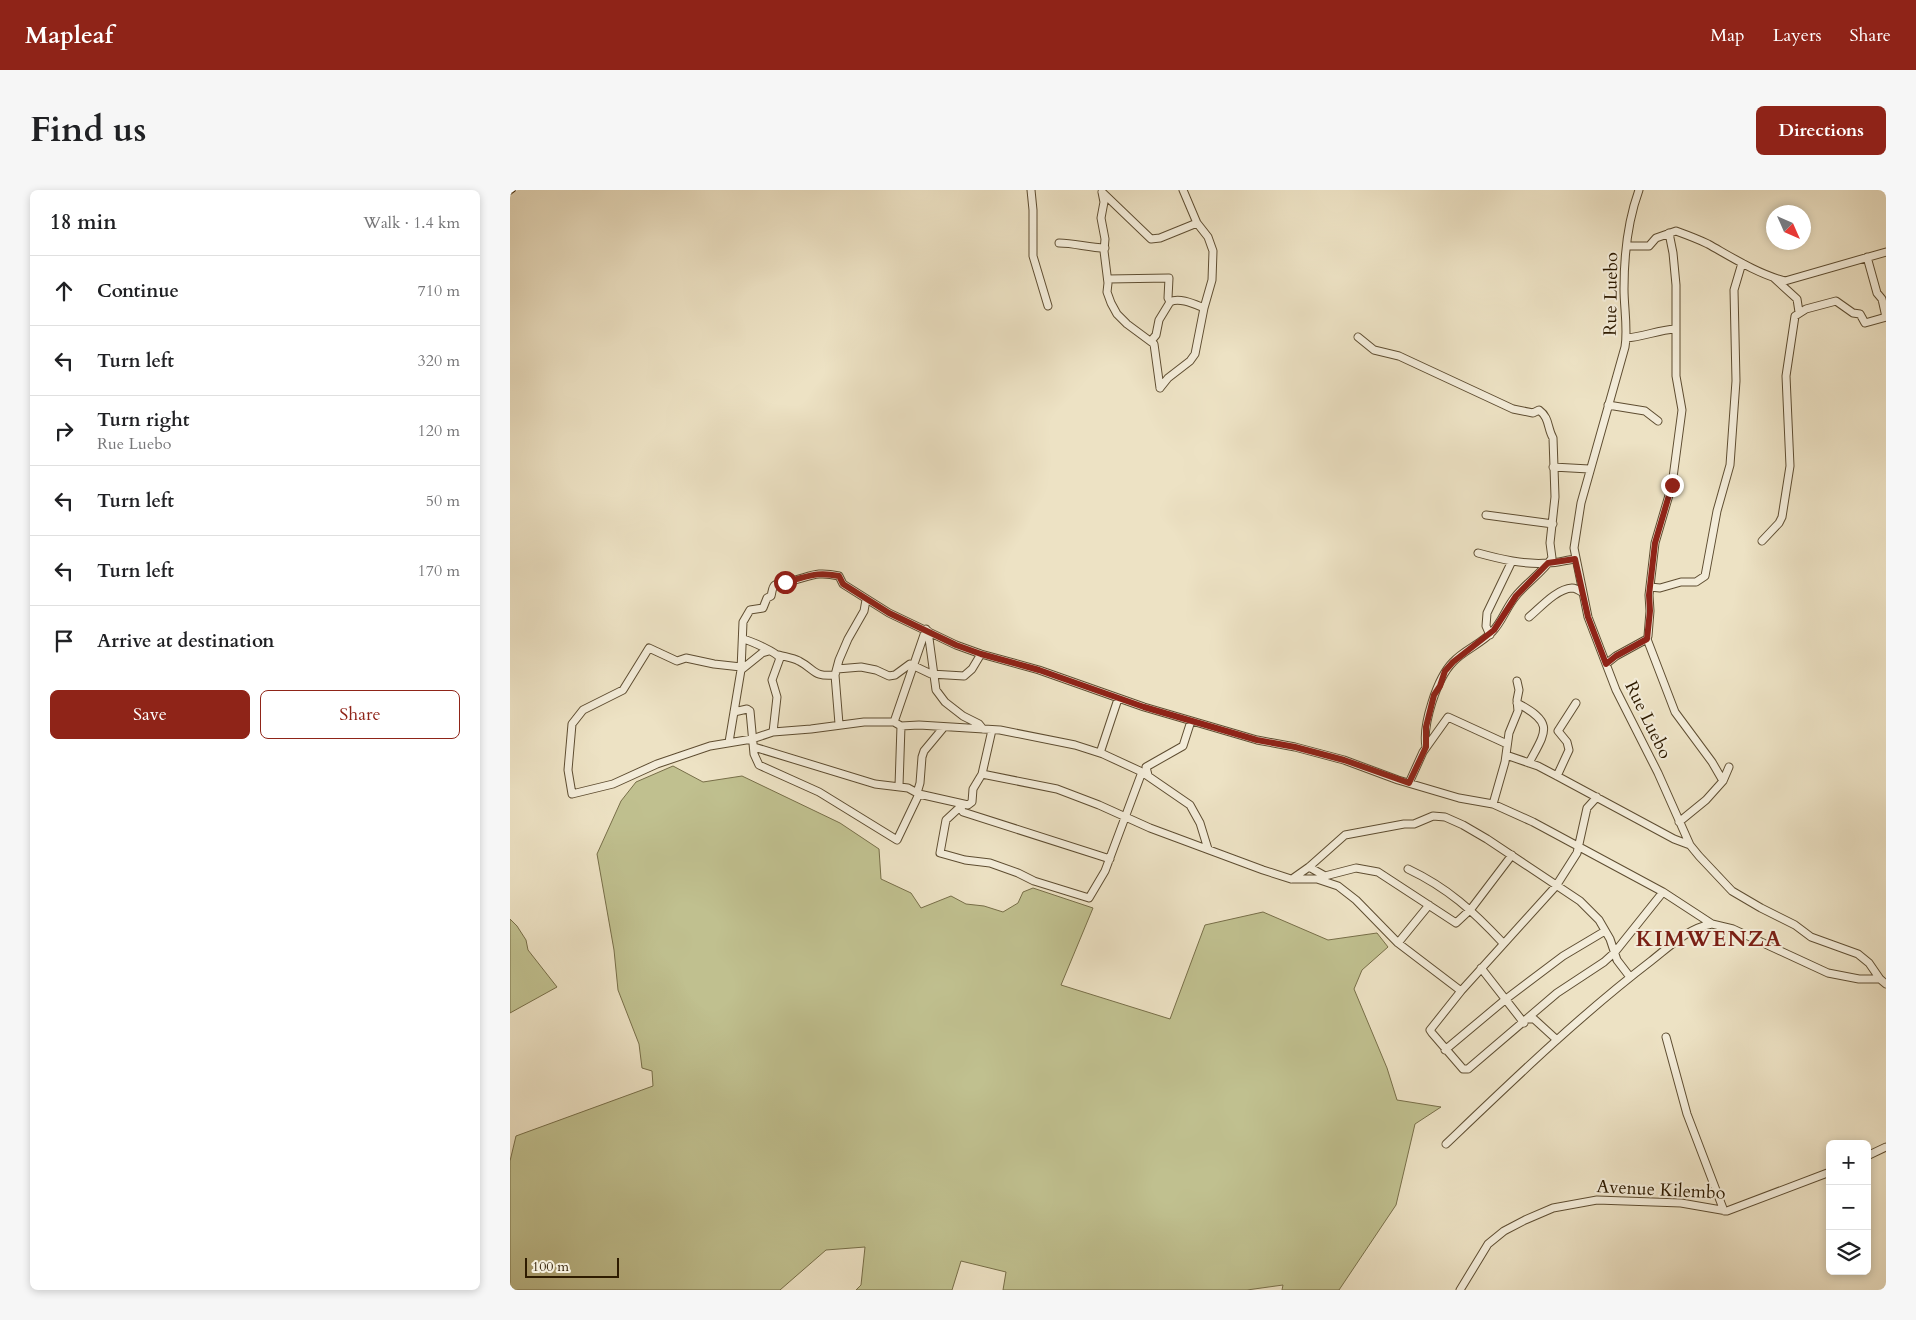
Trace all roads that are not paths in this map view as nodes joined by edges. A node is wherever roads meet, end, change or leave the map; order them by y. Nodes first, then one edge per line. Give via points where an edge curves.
1 (1031, 190) edge
2 (1183, 190) edge
3 (1639, 190) edge
4 (1104, 192) edge
5 (1197, 223) junction
6 (1669, 233) junction
7 (1059, 243) dead end
8 (1627, 246) junction
9 (1105, 248) junction
10 (1886, 252) edge
11 (1867, 258) junction
12 (1742, 263) junction
13 (1774, 277) junction
14 (1108, 279) junction
15 (1170, 302) junction
16 (1048, 306) dead end
17 (1204, 308) junction
18 (1799, 312) junction
19 (1886, 317) edge
20 (1675, 329) junction
21 (1358, 337) dead end
22 (1626, 338) junction
23 (1151, 341) junction
24 (1608, 405) junction
25 (1658, 421) dead end
26 (1553, 467) junction
27 (1590, 469) junction
28 (1486, 515) dead end
29 (1553, 524) junction
30 (1762, 541) dead end
31 (1478, 553) dead end
32 (1575, 559) junction
33 (1512, 561) junction
34 (1548, 563) junction
35 (1650, 588) junction
36 (1583, 593) junction
37 (866, 600) junction
38 (1529, 618) dead end
39 (927, 630) junction
40 (1490, 634) junction
41 (742, 639) junction
42 (1647, 639) junction
43 (769, 651) junction
44 (981, 654) junction
45 (779, 655) junction
46 (913, 664) junction
47 (1606, 664) junction
48 (741, 669) junction
49 (836, 672) junction
50 (934, 674) junction
51 (1517, 681) dead end
52 (1118, 699) junction
53 (1517, 703) junction
54 (1576, 703) dead end
55 (734, 712) junction
56 (1191, 721) junction
57 (839, 724) junction
58 (898, 724) junction
59 (1440, 726) junction
60 (944, 727) junction
61 (1426, 727) junction
62 (983, 729) junction
63 (992, 730) junction
64 (773, 732) junction
65 (752, 739) junction
66 (729, 742) junction
67 (1507, 744) junction
68 (754, 747) junction
69 (1426, 747) junction
70 (1100, 753) junction
71 (1506, 755) junction
72 (1529, 763) junction
73 (1729, 767) dead end
74 (982, 774) junction
75 (1145, 774) junction
76 (1557, 776) junction
77 (1723, 781) junction
78 (1409, 783) junction
79 (898, 786) junction
80 (918, 793) junction
81 (1597, 797) junction
82 (1492, 804) junction
83 (961, 805) junction
84 (1126, 817) junction
85 (1679, 822) junction
86 (1690, 845) junction
87 (1578, 847) junction
88 (1208, 849) junction
89 (1512, 855) junction
90 (1110, 859) junction
91 (1309, 867) junction
92 (1408, 869) dead end
93 (1291, 879) junction
94 (1556, 886) junction
95 (1663, 892) junction
96 (1430, 905) junction
97 (1471, 909) junction
98 (1712, 924) junction
99 (1605, 931) junction
100 (1610, 939) junction
101 (1503, 942) junction
102 (1622, 942) junction
103 (1398, 943) junction
104 (1615, 952) junction
105 (1481, 968) junction
106 (1630, 977) junction
107 (1883, 981) edge
108 (1460, 991) junction
109 (1506, 999) junction
110 (1526, 1021) junction
111 (1666, 1036) dead end
112 (1557, 1040) junction
113 (1445, 1050) junction
114 (1446, 1144) dead end
115 (1886, 1147) edge
116 (1871, 1154) edge
117 (1826, 1174) edge
118 (1724, 1212) junction
119 (1460, 1290) edge

1 - 16 street via 1033,256
2 - 5 street
3 - 8 street, Rue Luebo
4 - 5 street via 1152,239
4 - 9 street via 1101,218
5 - 17 street via 1208,237 1214,259 1212,283
6 - 8 street via 1656,238 1649,246
6 - 12 street via 1676,230
6 - 20 street via 1675,269
7 - 9 street
8 - 22 street, Rue Luebo via 1624,288
9 - 14 street
10 - 11 street
11 - 13 street via 1790,280
11 - 19 street
12 - 13 street
12 - 35 street via 1734,290 1736,381 1730,465 1717,510 1705,576 1696,582
13 - 18 street via 1797,299
14 - 15 street via 1168,278
14 - 23 street via 1107,292 1118,314
15 - 17 street via 1184,301
15 - 23 street
17 - 23 street via 1195,354 1160,388 1155,348
18 - 19 street via 1836,301 1860,314 1865,323
18 - 30 street via 1794,319 1786,376 1789,480 1782,517
20 - 22 street
20 - 35 street via 1676,376 1682,410 1672,485 1655,543
21 - 26 street via 1374,350 1399,356 1514,409 1533,413 1540,410 1550,424
22 - 24 street, Rue Luebo
24 - 25 street via 1645,412
24 - 27 street, Rue Luebo
26 - 27 street
26 - 29 street
27 - 32 street, Rue Luebo via 1577,518
28 - 29 street
29 - 34 street via 1552,558
31 - 33 street
32 - 34 street
32 - 36 street, Rue Luebo
33 - 34 street
33 - 40 street via 1487,613 1486,626
34 - 40 street via 1516,596
35 - 42 street
36 - 38 street via 1572,588 1564,591
36 - 47 street, Rue Luebo via 1588,617
37 - 39 street
37 - 41 street via 843,584 839,576 824,573 777,584 763,608 749,611 743,622
37 - 49 street
39 - 44 street
39 - 46 street
39 - 50 street
40 - 61 street via 1445,671 1434,695
41 - 43 street
41 - 48 street
42 - 47 street
42 - 77 street via 1675,712
43 - 45 street
43 - 48 street
44 - 50 street via 964,676
44 - 52 street via 1039,670
45 - 49 street via 799,660 816,674 825,676
45 - 64 street via 772,680 777,697
46 - 49 street via 888,676 861,667
46 - 50 street
46 - 58 street
47 - 85 street, Rue Luebo
48 - 55 street
48 - 66 street via 686,658 677,661 649,648 623,690 583,710 572,724 568,770 572,794 613,784 683,754
49 - 57 street
50 - 62 street via 936,690 944,702
51 - 53 street
52 - 56 street
52 - 70 street
53 - 67 street via 1518,710
53 - 72 street via 1533,712 1545,728
54 - 76 street via 1558,731 1569,750
55 - 65 street via 750,711
55 - 66 street
56 - 75 street via 1183,746 1146,767
56 - 78 street via 1344,760
57 - 58 street
57 - 64 street
58 - 60 street
58 - 79 street
59 - 61 street via 1431,730
59 - 67 street via 1450,717
59 - 69 street
60 - 62 street
60 - 80 street via 922,756
61 - 69 street
62 - 63 street
63 - 70 street via 1039,737
63 - 74 street
64 - 65 street
65 - 66 street
65 - 68 street
67 - 71 street
68 - 79 street via 875,784
68 - 80 street via 759,765 818,792 897,840
69 - 78 street
70 - 75 street
71 - 72 street
71 - 82 street
72 - 76 street
73 - 77 street
74 - 83 street via 973,789 972,802
74 - 84 street via 1057,789
75 - 84 street
75 - 88 street via 1190,805 1200,822
76 - 81 street
77 - 85 street via 1700,806
78 - 82 street
79 - 80 street
80 - 83 street
81 - 86 street
81 - 87 street via 1587,808
82 - 87 street
83 - 90 street via 963,812
83 - 90 street via 946,820 940,853 990,863 1089,898
84 - 88 street
84 - 90 street
85 - 86 street, Rue Luebo
86 - 107 street, Rue Luebo via 1732,891 1811,937 1858,954
87 - 94 street
87 - 95 street
88 - 93 street
89 - 91 street via 1463,825 1433,816 1414,824 1345,835
89 - 94 street
89 - 97 street
91 - 93 street
91 - 96 street via 1325,876 1356,868 1378,872
92 - 97 street
93 - 103 street via 1317,879 1338,886
94 - 99 street via 1580,901
94 - 101 street
95 - 98 street
95 - 102 street
96 - 97 street via 1456,923
96 - 103 street
97 - 101 street
98 - 106 street via 1693,930
98 - 107 street via 1733,929 1828,973
99 - 100 street
99 - 109 street via 1563,956
100 - 102 street
100 - 104 street
101 - 105 street
102 - 104 street
103 - 108 street
104 - 106 street
104 - 110 street via 1557,993
105 - 108 street
105 - 109 street
106 - 112 street
108 - 113 street via 1430,1030
109 - 110 street
109 - 113 street
110 - 112 street via 1534,1019
110 - 113 street via 1466,1070
111 - 118 street via 1687,1114
112 - 114 street
115 - 116 street
117 - 118 street, Avenue Kilembo
118 - 119 street, Avenue Kilembo via 1681,1203 1597,1200 1553,1208 1504,1231 1488,1244

